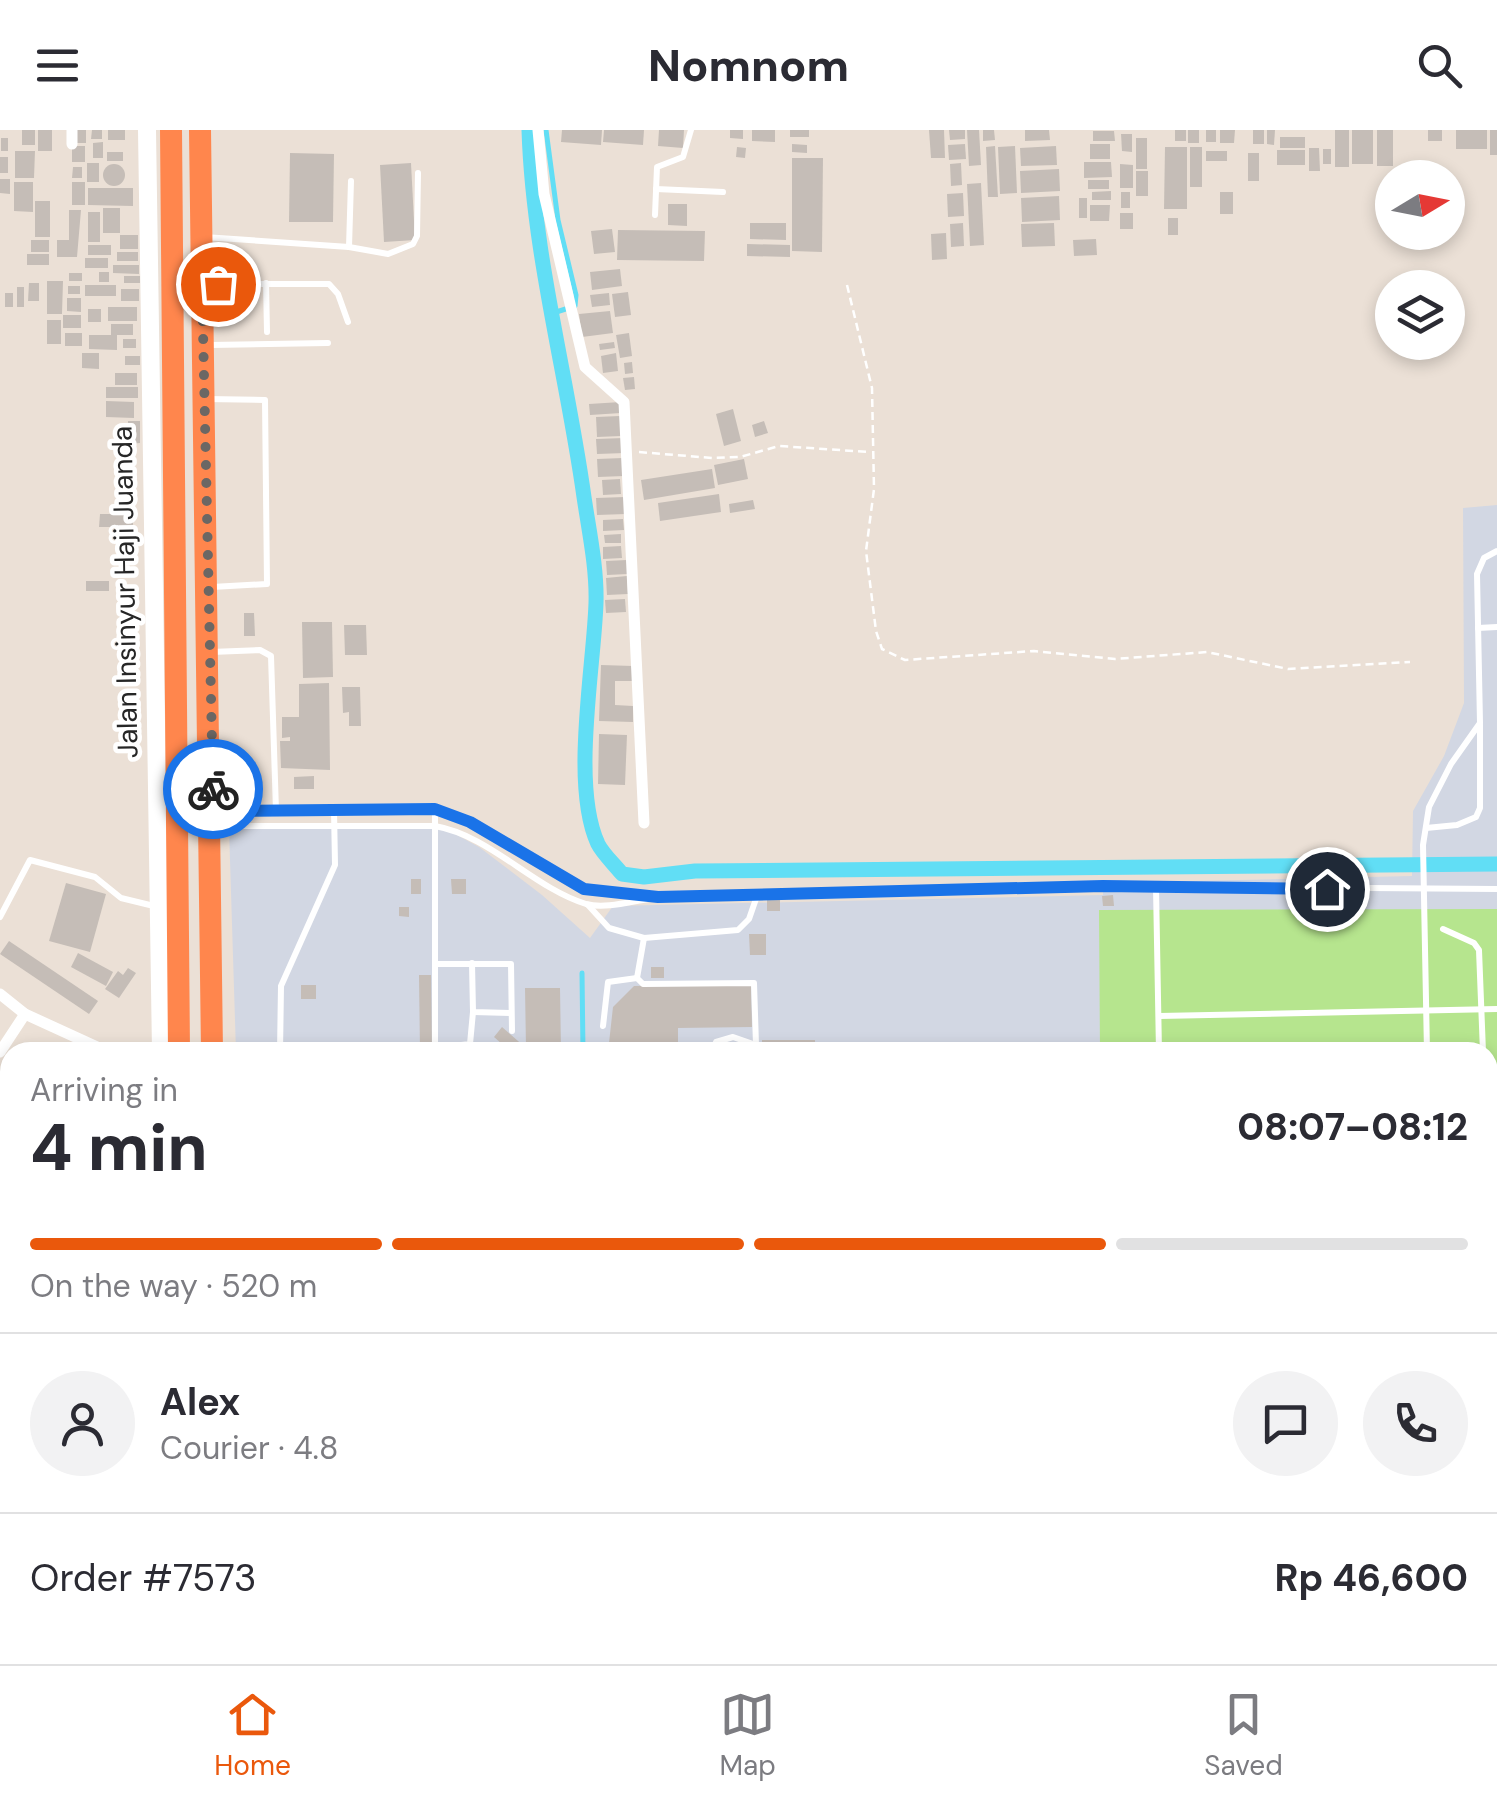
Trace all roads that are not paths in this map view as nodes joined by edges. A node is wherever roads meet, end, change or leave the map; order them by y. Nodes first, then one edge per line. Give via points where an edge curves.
1 (72, 130) edge
2 (148, 130) edge
3 (171, 130) edge
4 (200, 130) edge
5 (538, 130) edge
6 (691, 130) edge
7 (72, 144) dead end
8 (418, 173) dead end
9 (351, 181) dead end
10 (656, 189) junction
11 (723, 192) dead end
12 (162, 198) junction
13 (655, 215) dead end
14 (203, 236) junction
15 (349, 247) junction
16 (266, 283) junction
17 (202, 284) junction
18 (348, 322) dead end
19 (267, 332) dead end
20 (328, 343) dead end
21 (204, 345) junction
22 (205, 400) junction
23 (172, 488) junction
24 (208, 488) junction
25 (1497, 551) edge
26 (209, 587) junction
27 (1497, 627) edge
28 (1478, 628) junction
29 (210, 652) junction
30 (1480, 723) junction
31 (212, 788) junction
32 (435, 809) junction
33 (334, 810) junction
34 (276, 811) junction
35 (644, 823) dead end
36 (210, 826) junction
37 (334, 826) junction
38 (436, 826) junction
39 (1426, 828) junction
40 (1156, 887) junction
41 (1422, 889) junction
42 (1497, 889) edge
43 (758, 894) junction
44 (658, 897) junction
45 (588, 905) junction
46 (169, 911) junction
47 (0, 917) edge
48 (1442, 930) dead end
49 (644, 938) junction
50 (472, 963) junction
51 (435, 964) junction
52 (637, 978) junction
53 (0, 994) edge
54 (1482, 1010) junction
55 (1497, 1010) edge
56 (1423, 1011) junction
57 (474, 1012) junction
58 (510, 1013) junction
59 (26, 1014) junction
60 (1159, 1016) junction
61 (603, 1026) dead end
62 (512, 1031) dead end
63 (7, 1042) edge
64 (86, 1042) edge
65 (162, 1042) edge
66 (178, 1042) edge
67 (212, 1042) edge
68 (280, 1042) edge
69 (435, 1042) edge
70 (470, 1042) edge
71 (720, 1042) edge
72 (747, 1042) edge
73 (756, 1042) edge
74 (1159, 1042) edge
75 (1426, 1042) edge
76 (1482, 1042) edge

1 - 7 street
2 - 12 street, Jalan Insinyur Haji Juanda
3 - 12 highway, Jalan Insinyur Haji Juanda
4 - 14 highway
5 - 35 street via 544,194 588,372 624,402
6 - 10 lane via 683,157 657,168
8 - 15 lane via 413,244 388,254
9 - 15 lane
10 - 11 lane
10 - 13 lane
12 - 23 highway, Jalan Insinyur Haji Juanda
12 - 46 street, Jalan Insinyur Haji Juanda
14 - 15 lane
14 - 17 highway
16 - 17 lane
16 - 18 lane via 329,284
16 - 19 lane
17 - 21 highway
20 - 21 lane
21 - 22 highway
22 - 24 highway
22 - 26 lane via 265,400 267,584
23 - 24 highway
23 - 46 highway, Jalan Insinyur Haji Juanda
24 - 26 highway
25 - 28 lane via 1484,558 1477,574
26 - 29 highway
27 - 28 lane
28 - 30 lane
29 - 31 highway
29 - 34 lane via 260,650 271,656
30 - 39 lane via 1450,764
30 - 39 lane via 1476,817
31 - 34 lane via 232,809
31 - 36 highway
32 - 33 lane
32 - 38 lane
32 - 44 lane via 470,822 584,889
33 - 34 lane
33 - 37 lane
36 - 37 lane
36 - 67 highway
37 - 38 lane
37 - 68 lane via 335,859 281,986
38 - 45 lane via 462,833
38 - 51 lane
39 - 41 lane
40 - 41 lane
40 - 43 lane
40 - 60 lane
41 - 42 lane
41 - 56 lane
43 - 44 lane
43 - 49 lane via 738,930
44 - 45 lane
45 - 49 lane via 609,928
46 - 47 lane via 120,898 95,877 30,860
46 - 65 street, Jalan Insinyur Haji Juanda
46 - 66 highway, Jalan Insinyur Haji Juanda
48 - 54 lane via 1479,950
49 - 52 lane
50 - 51 lane
50 - 57 lane
50 - 58 lane via 510,964
51 - 69 lane
52 - 61 lane via 608,982
52 - 73 lane via 643,984 754,983
53 - 59 street
54 - 55 lane
54 - 56 lane
54 - 76 lane
56 - 60 lane
56 - 75 lane
57 - 58 lane
57 - 70 lane
58 - 62 lane
59 - 63 street
59 - 64 street
60 - 74 lane
71 - 72 lane

